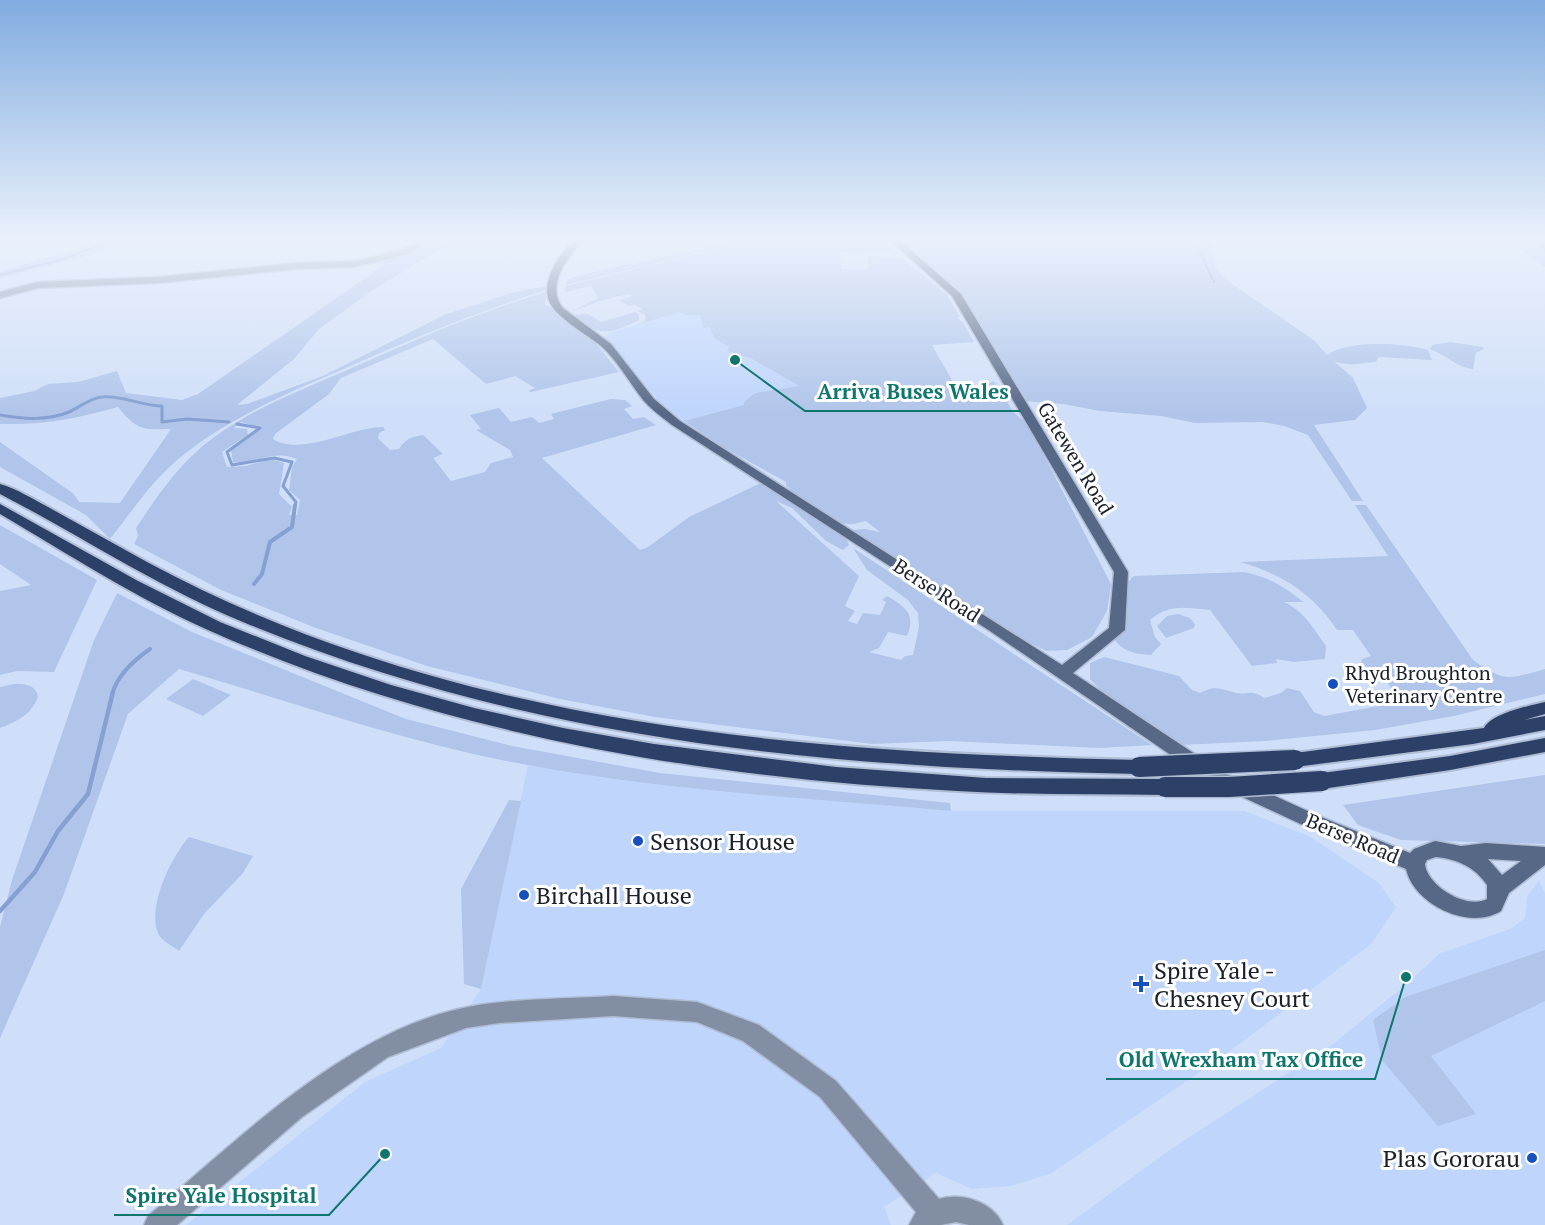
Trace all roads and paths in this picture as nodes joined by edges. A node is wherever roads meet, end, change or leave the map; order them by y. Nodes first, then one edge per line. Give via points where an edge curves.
1 (553, 297) edge
2 (958, 297) edge
3 (0, 488) edge
4 (0, 508) edge
5 (1063, 673) junction
6 (1545, 708) edge
7 (1545, 723) edge
8 (1473, 737) junction
9 (1545, 745) edge
10 (1545, 756) edge
11 (1450, 763) junction
12 (1461, 854) junction
13 (1544, 855) edge
14 (1415, 864) junction
15 (1499, 889) junction
16 (928, 1219) edge
17 (157, 1225) edge
18 (990, 1225) edge

1 - 5 main road, Berse Road via 560,310 607,345 650,401 676,423
2 - 5 main road, Gatewen Road via 1121,572 1117,630
3 - 8 highway, bridge via 163,579 249,618 362,661 500,699 616,724 749,746 859,756 977,764 1139,767 1295,760
4 - 11 highway, bridge via 213,625 297,660 417,698 537,729 668,754 930,782 1165,787 1322,781
5 - 14 main road, Berse Road via 1216,777
6 - 8 highway via 1519,715
7 - 8 highway
9 - 11 highway
10 - 11 highway
12 - 13 main road via 1486,851
12 - 14 main road via 1425,851
12 - 15 main road via 1485,869
13 - 15 main road
14 - 15 main road via 1423,884 1433,894 1460,908 1486,910 1499,898
16 - 17 street via 828,1089 751,1033 697,1012 613,1006 466,1018 380,1049 294,1109
16 - 18 street via 947,1209 960,1209 974,1213

